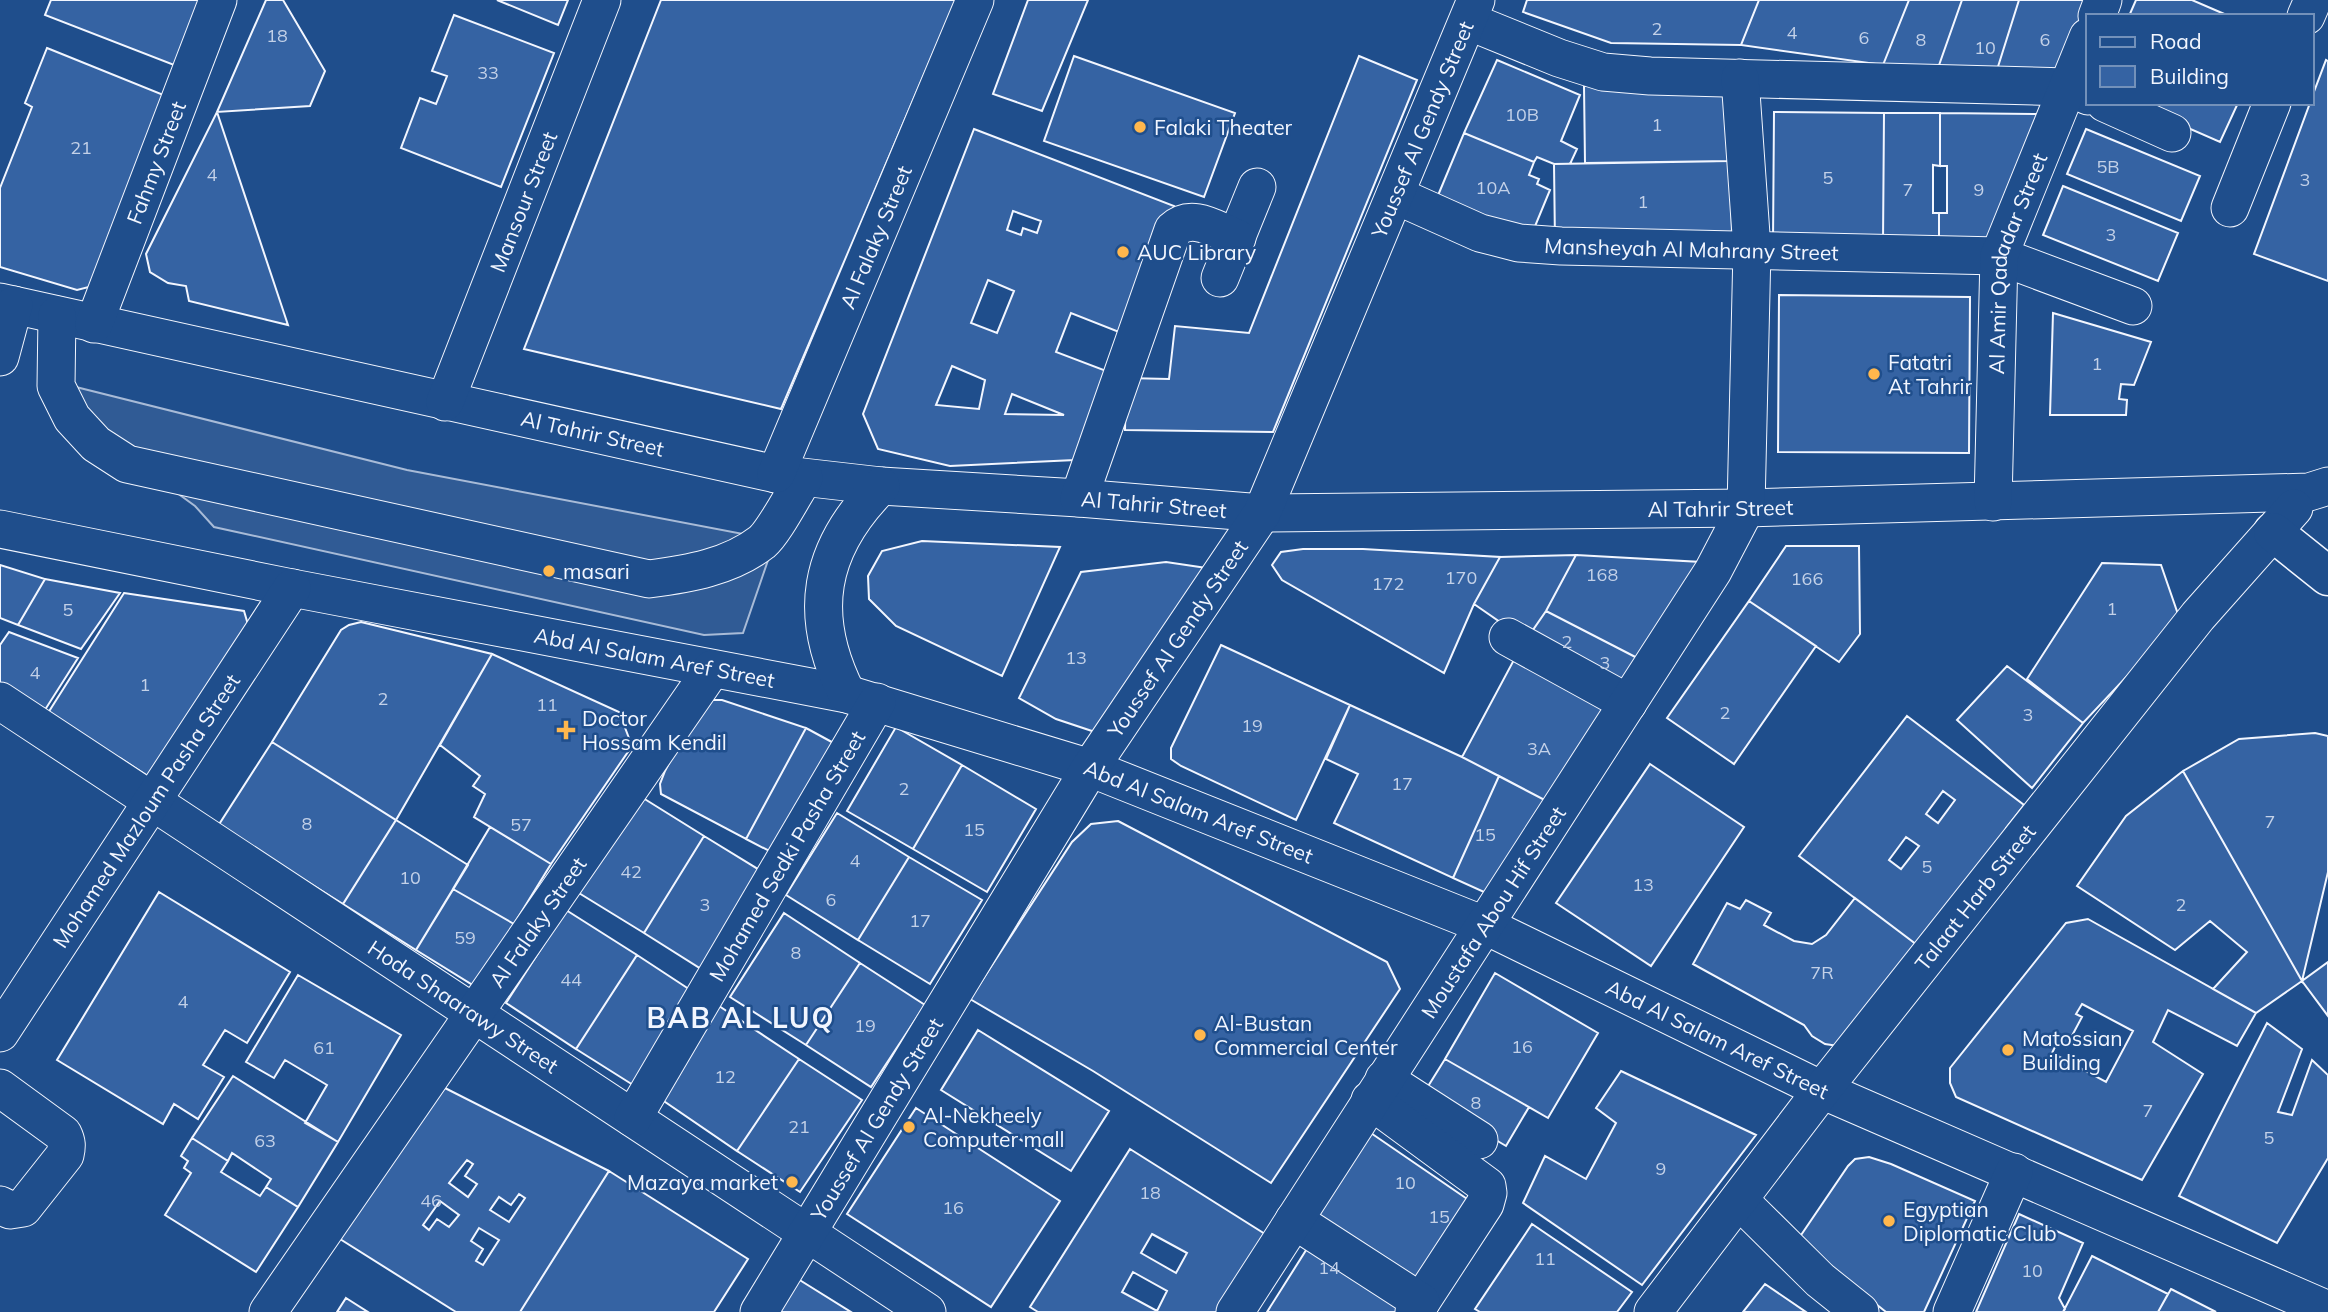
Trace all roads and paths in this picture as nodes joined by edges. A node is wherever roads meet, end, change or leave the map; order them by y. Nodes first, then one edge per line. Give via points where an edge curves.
1 (218, 0) edge
2 (602, 0) edge
3 (975, 0) edge
4 (1472, 10) edge
5 (2086, 48) edge
6 (1740, 78) junction
7 (2078, 92) edge
8 (2109, 105) edge
9 (2271, 105) edge
10 (2172, 133) dead end
11 (1257, 187) dead end
12 (1395, 195) junction
13 (2230, 208) dead end
14 (1237, 238) junction
15 (1752, 249) junction
16 (1999, 256) junction
17 (1220, 278) dead end
18 (7, 304) edge
19 (2133, 306) dead end
20 (57, 315) junction
21 (94, 324) junction
22 (0, 358) edge
23 (445, 402) junction
24 (790, 476) junction
25 (881, 486) junction
26 (2318, 489) edge
27 (1079, 498) junction
28 (1993, 502) junction
29 (1746, 508) junction
30 (1262, 513) junction
31 (0, 529) edge
32 (2273, 532) junction
33 (2328, 576) edge
34 (292, 588) junction
35 (1508, 637) dead end
36 (712, 668) junction
37 (862, 698) junction
38 (0, 701) edge
39 (1628, 703) junction
40 (1090, 768) junction
41 (152, 801) junction
42 (1484, 925) junction
43 (474, 1014) junction
44 (0, 1033) edge
45 (0, 1088) edge
46 (1377, 1090) junction
47 (1822, 1090) junction
48 (633, 1118) junction
49 (1479, 1140) dead end
50 (2014, 1172) junction
51 (1739, 1200) junction
52 (0, 1206) edge
53 (1294, 1220) junction
54 (808, 1234) junction
55 (1418, 1307) edge
56 (2312, 1307) edge
57 (268, 1312) edge
58 (759, 1312) edge
59 (927, 1312) edge
60 (1235, 1312) edge
61 (1653, 1312) edge
62 (1860, 1312) edge
63 (1952, 1312) edge

1 - 21 street, Fahmy Street
2 - 23 street, Mansour Street
3 - 24 street, Al Falaky Street
4 - 6 street via 1559,58 1603,72
4 - 12 street, Youssef Al Gendy Street
5 - 7 street, Al Amir Qadadar Street
6 - 7 street
6 - 15 street
7 - 16 street, Al Amir Qadadar Street
8 - 10 street
9 - 13 street
11 - 14 street
12 - 15 street, Mansheyah Al Mahrany Street via 1480,233 1519,243
12 - 30 street, Youssef Al Gendy Street
14 - 17 street
14 - 27 street via 1198,222 1180,224 1173,230
15 - 16 street, Mansheyah Al Mahrany Street
15 - 29 street
16 - 19 street, Mansheyah Al Mahrany Street
16 - 28 street, Al Amir Qadadar Street
18 - 20 street, Al Tahrir Street
18 - 22 street
20 - 21 street, Al Tahrir Street
20 - 24 street, Al Falaky Street via 56,386 72,418 96,444 127,464 649,579 690,574 728,561 764,541
21 - 23 street, Al Tahrir Street
23 - 24 street, Al Tahrir Street
24 - 25 street, Al Tahrir Street
25 - 27 street, Al Tahrir Street
25 - 37 street via 844,530 825,584 826,641 834,669
26 - 28 street, Al Tahrir Street
26 - 32 street, Talaat Harb Street
27 - 30 street, Al Tahrir Street
28 - 29 street, Al Tahrir Street
29 - 30 street, Al Tahrir Street
29 - 39 street, Moustafa Abou Hif Street via 1713,571
30 - 40 street, Youssef Al Gendy Street
31 - 34 street, Abd Al Salam Aref Street
32 - 33 main road
32 - 47 street, Talaat Harb Street via 2198,616
34 - 36 street, Abd Al Salam Aref Street
34 - 41 street, Mohamed Mazloum Pasha Street
35 - 39 street
36 - 37 street, Abd Al Salam Aref Street
36 - 43 street, Al Falaky Street
37 - 40 street, Abd Al Salam Aref Street
37 - 48 street, Mohamed Sedki Pasha Street
38 - 41 street, Hoda Shaarawy Street
39 - 42 street, Moustafa Abou Hif Street
40 - 42 street, Abd Al Salam Aref Street
40 - 54 street, Youssef Al Gendy Street
41 - 43 street, Hoda Shaarawy Street
41 - 44 street, Mohamed Mazloum Pasha Street
42 - 46 street, Moustafa Abou Hif Street
42 - 47 street, Abd Al Salam Aref Street
43 - 48 street, Hoda Shaarawy Street
43 - 57 street, Al Falaky Street
45 - 52 street via 62,1134 67,1148 23,1208
46 - 49 street
46 - 53 street, Moustafa Abou Hif Street
46 - 55 street via 1487,1186 1485,1204
47 - 50 street, Abd Al Salam Aref Street
47 - 51 street, Talaat Harb Street
48 - 54 street, Hoda Shaarawy Street
50 - 56 street, Abd Al Salam Aref Street
50 - 63 street
51 - 61 street, Talaat Harb Street
51 - 62 street via 1820,1280
53 - 55 street
53 - 60 street, Moustafa Abou Hif Street
54 - 58 street, Youssef Al Gendy Street
54 - 59 street, Hoda Shaarawy Street

